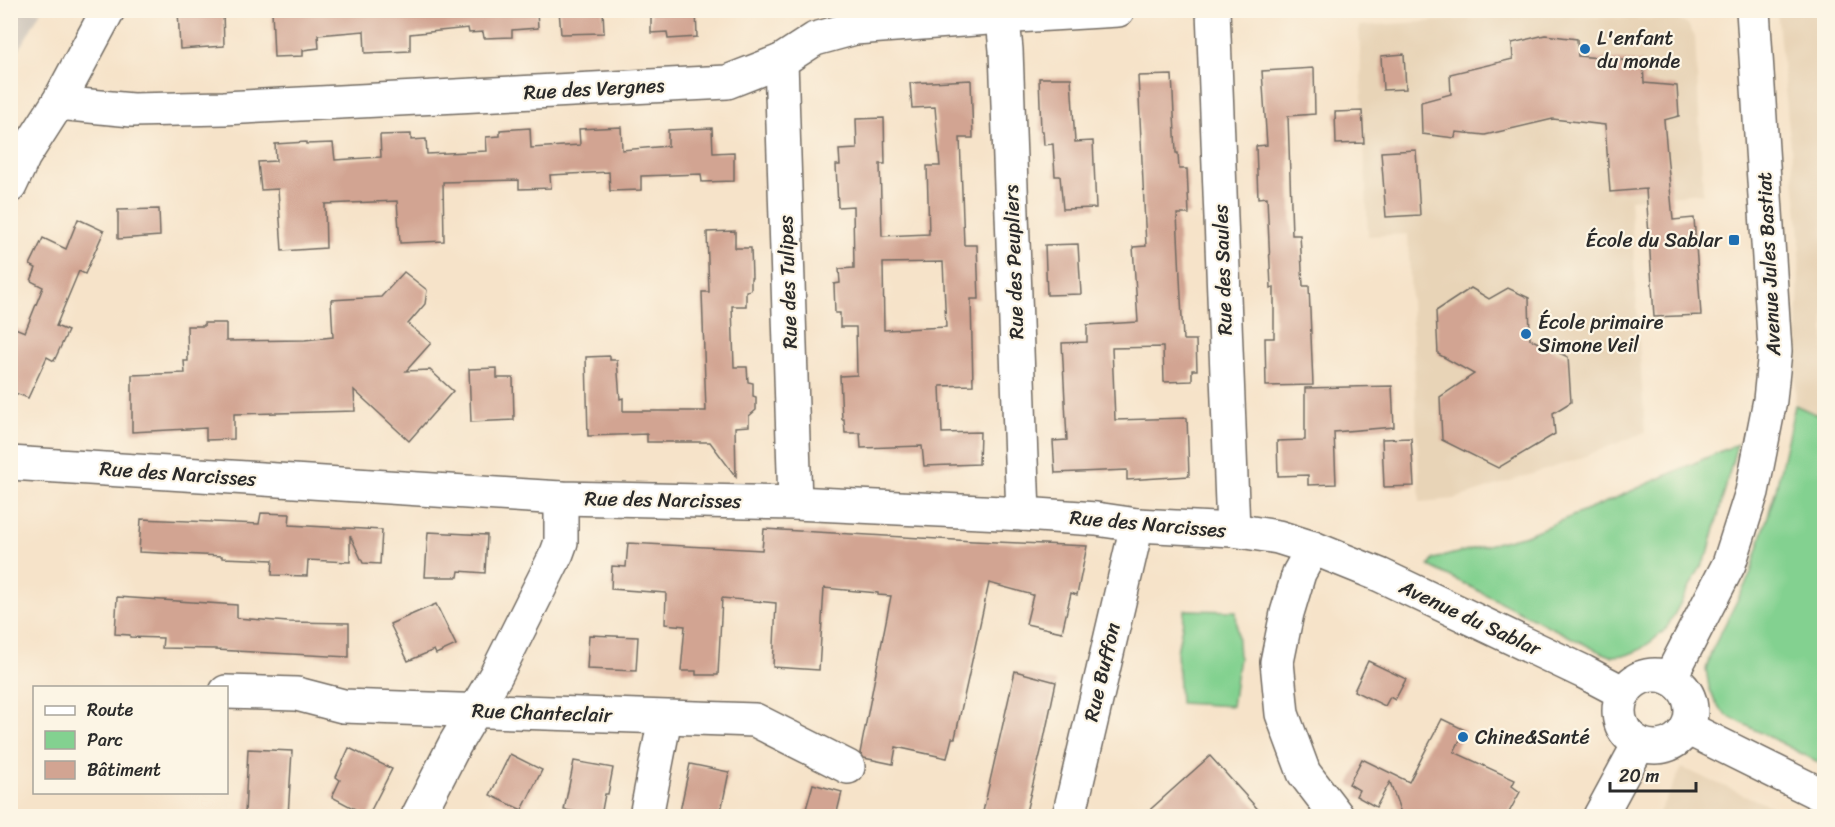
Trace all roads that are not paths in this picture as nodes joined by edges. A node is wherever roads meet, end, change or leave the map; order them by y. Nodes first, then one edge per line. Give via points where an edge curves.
1 (108, 10) edge
2 (1118, 10) edge
3 (1213, 10) edge
4 (1753, 10) edge
5 (1002, 14) edge
6 (781, 61) junction
7 (58, 103) junction
8 (10, 186) edge
9 (10, 463) edge
10 (561, 498) junction
11 (795, 503) junction
12 (1023, 514) junction
13 (1137, 525) junction
14 (1233, 530) junction
15 (1313, 548) junction
16 (1670, 678) junction
17 (228, 692) edge
18 (1624, 693) junction
19 (474, 710) junction
20 (665, 718) junction
21 (1688, 728) junction
22 (1639, 744) junction
23 (848, 767) dead end
24 (1824, 796) edge
25 (1071, 815) edge
26 (418, 816) edge
27 (646, 816) edge
28 (1337, 816) edge
29 (1600, 816) edge

1 - 7 street
2 - 5 street, Rue des Vergnes
3 - 14 street, Rue des Saules
4 - 16 street, Avenue Jules Bastiat via 1775,351 1770,400 1752,492 1729,564
5 - 6 street, Rue des Vergnes via 855,28 815,39
5 - 12 street, Rue des Peupliers
6 - 7 street, Rue des Vergnes via 727,82 224,108 132,110
6 - 11 street, Rue des Tulipes
7 - 8 street
9 - 10 street, Rue des Narcisses
10 - 11 street, Rue des Narcisses
10 - 19 street via 561,542 557,553 496,675
11 - 12 street, Rue des Narcisses
12 - 13 street, Rue des Narcisses
13 - 14 street, Rue des Narcisses
13 - 25 street, Rue Buffon
14 - 15 street, Rue des Narcisses via 1278,537
15 - 18 street, Avenue du Sablar via 1395,582
15 - 28 street via 1299,573 1277,662 1282,714 1304,773
16 - 18 street via 1639,678
16 - 21 street via 1686,692 1690,702
17 - 19 street, Rue Chanteclair via 297,694 343,706
18 - 22 street via 1618,712 1620,721
19 - 20 street, Rue Chanteclair
19 - 26 street
20 - 23 street, Rue Chanteclair via 754,720
20 - 27 street
21 - 22 street via 1672,744
21 - 24 street
22 - 29 street

